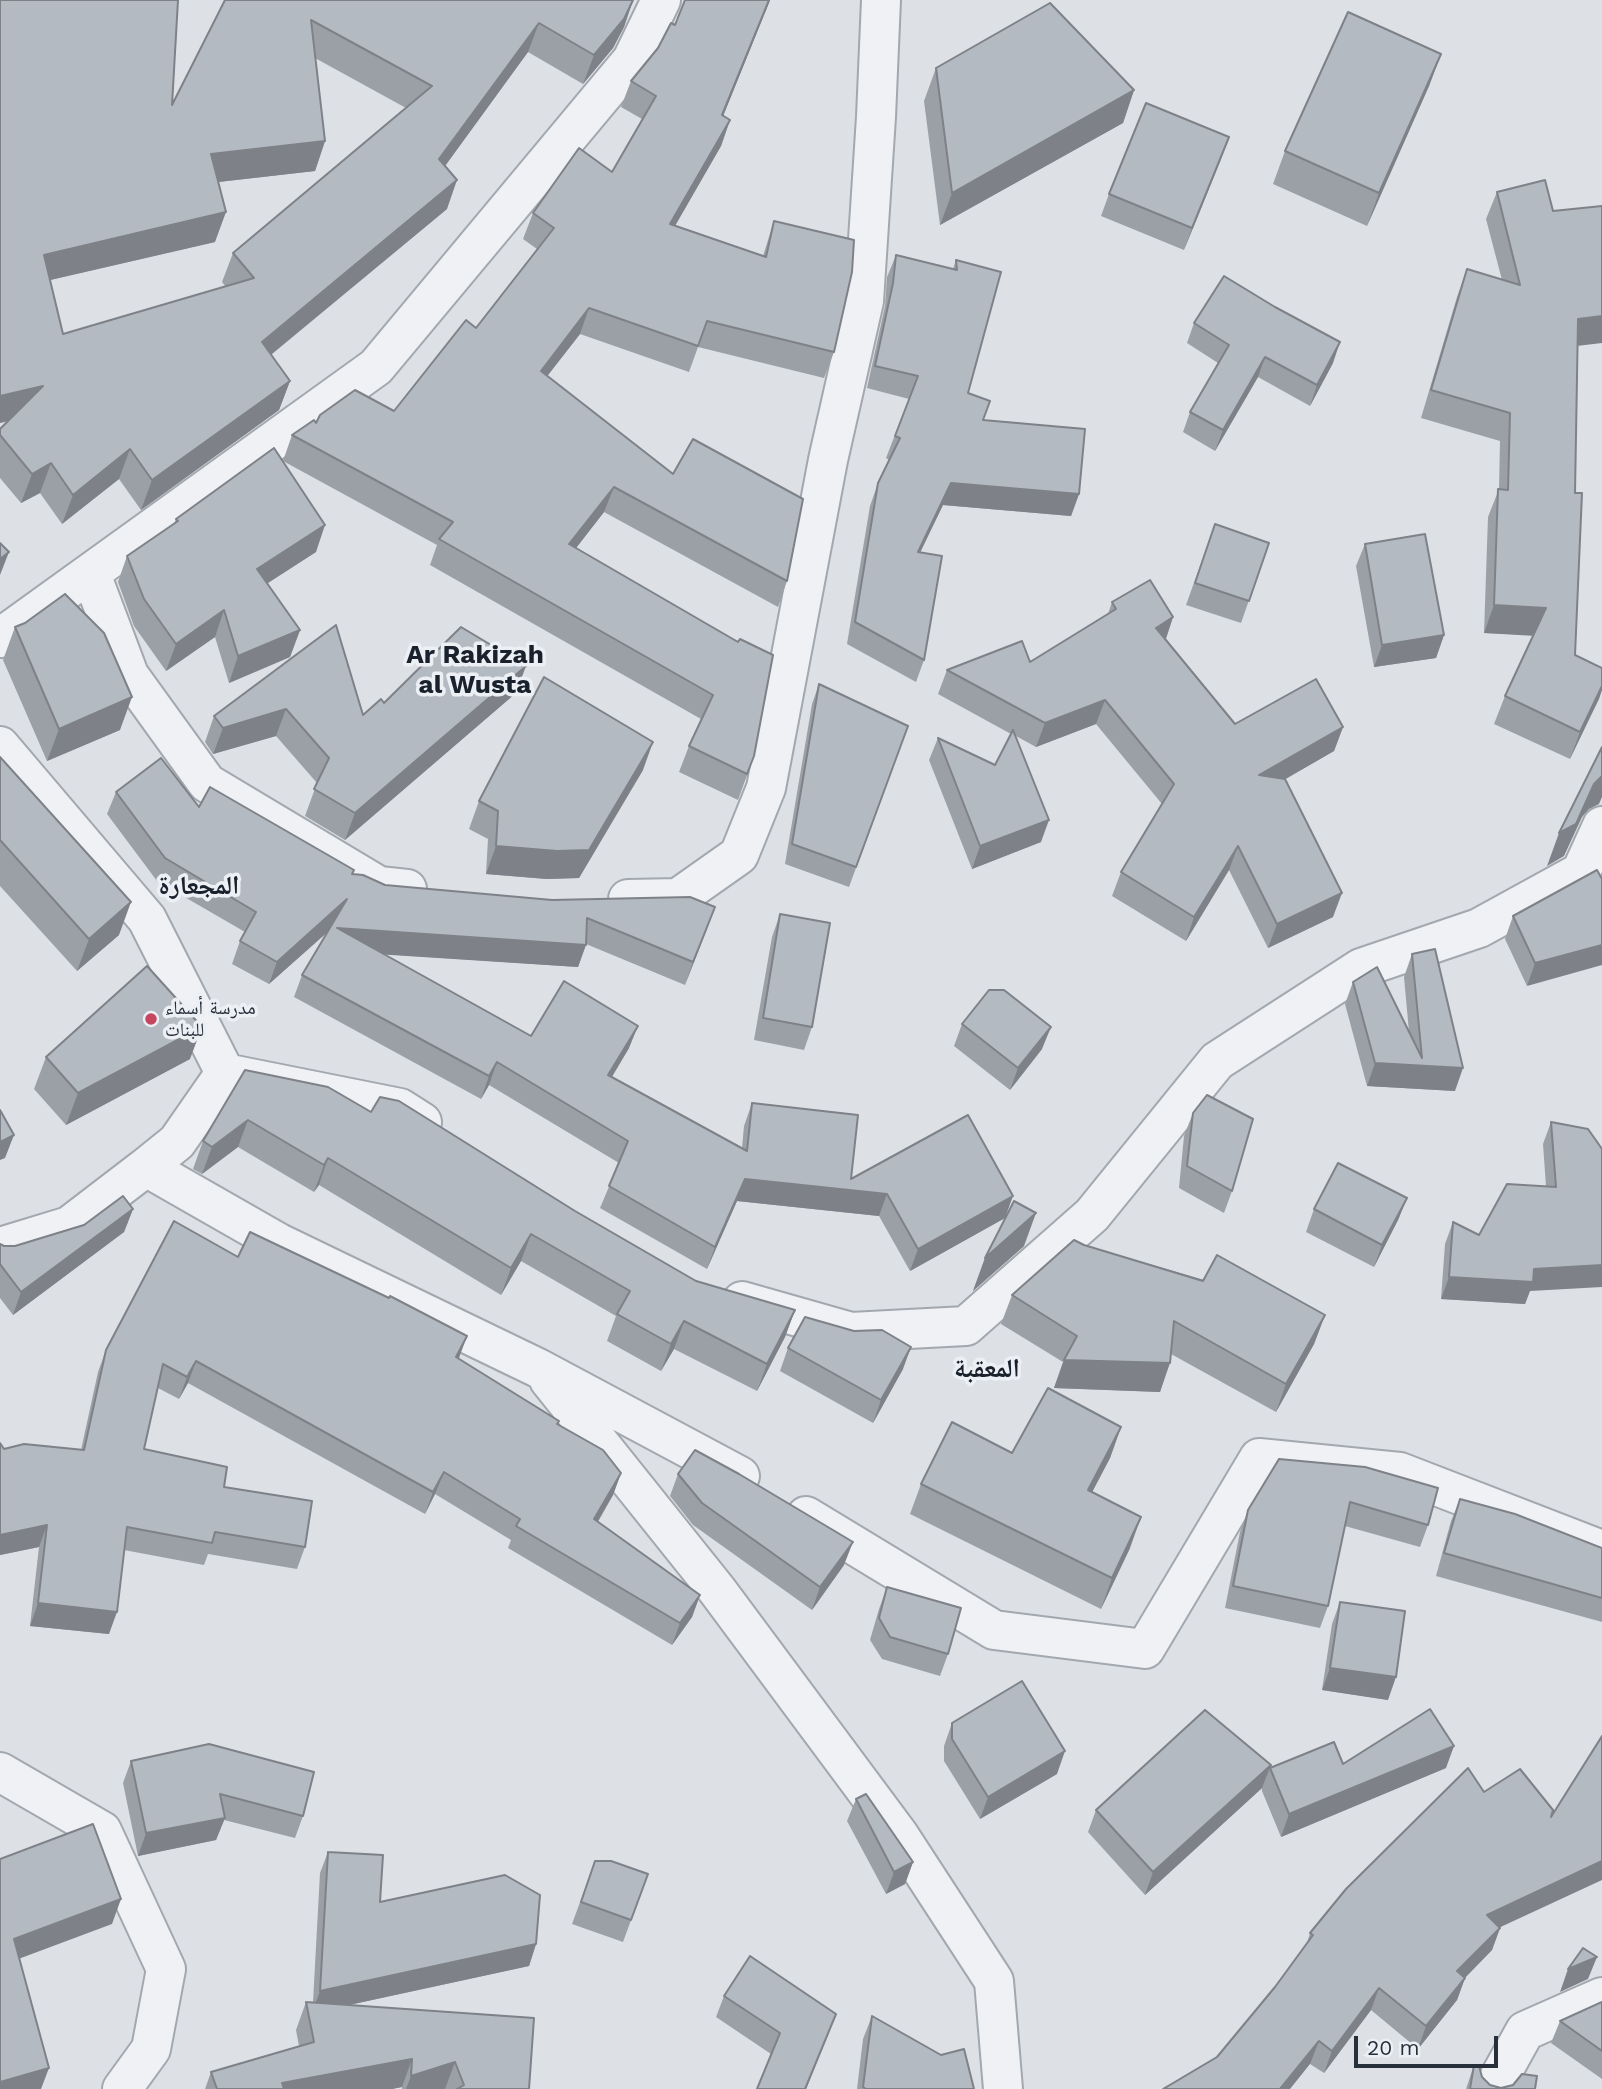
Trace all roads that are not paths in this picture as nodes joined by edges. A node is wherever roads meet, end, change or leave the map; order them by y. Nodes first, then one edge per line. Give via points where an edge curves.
1 (662, 0) edge
2 (881, 0) edge
3 (91, 574) junction
4 (0, 638) edge
5 (0, 746) edge
6 (1602, 826) edge
7 (443, 892) edge
8 (599, 900) edge
9 (225, 1073) junction
10 (447, 1138) edge
11 (146, 1167) junction
12 (0, 1247) edge
13 (709, 1292) edge
14 (538, 1368) junction
15 (1602, 1550) edge
16 (0, 1772) edge
17 (1602, 1997) edge
18 (122, 2089) edge
19 (1003, 2089) edge
20 (1493, 2089) edge

1 - 3 street via 632,60 376,367
2 - 8 street via 864,301 828,460 766,788 739,855 678,898
3 - 4 street
3 - 7 street via 130,675 208,783 379,886
5 - 9 street via 147,919
6 - 13 street via 1581,872 1479,928 1362,968 1217,1061 1091,1215 966,1326 851,1332
9 - 10 street via 400,1108
9 - 11 street via 177,1142
11 - 12 street via 69,1226
11 - 14 street via 279,1243
14 - 15 street via 771,1494 994,1630 1146,1649 1259,1458 1400,1472
14 - 19 street via 734,1612 899,1835 987,1970 994,1982
16 - 18 street via 102,1831 166,1969 151,2049
17 - 20 street via 1525,2031

